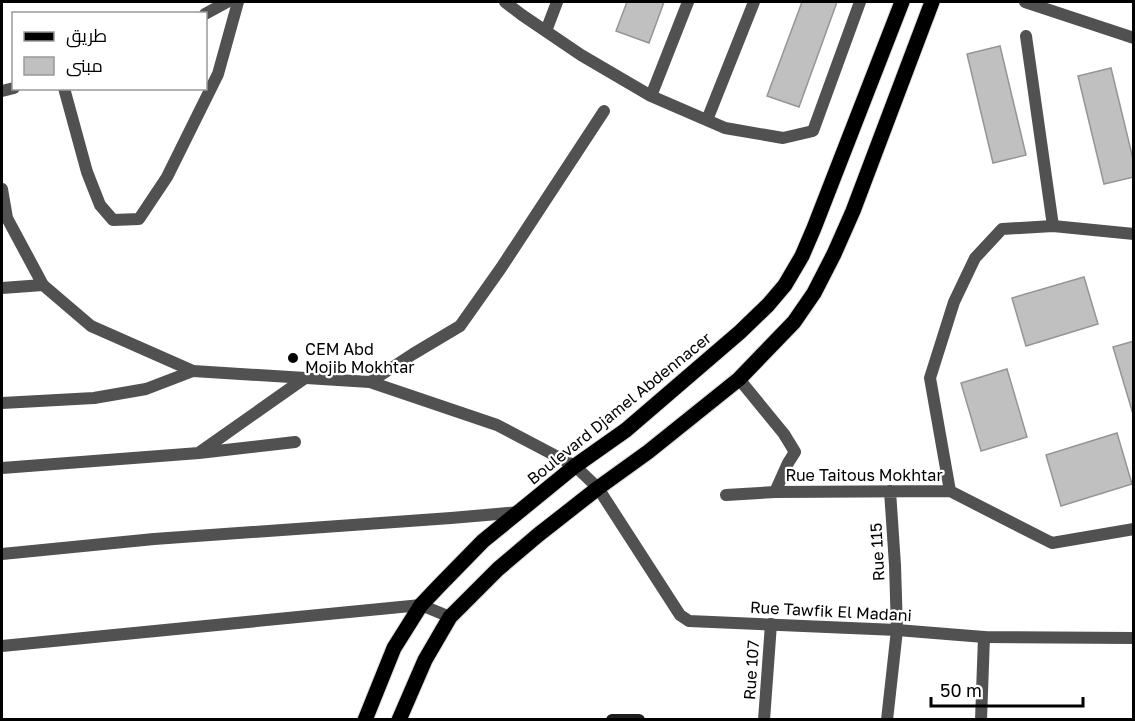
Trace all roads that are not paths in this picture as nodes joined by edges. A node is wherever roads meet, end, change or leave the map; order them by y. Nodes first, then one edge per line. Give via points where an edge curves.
1 (227, 2) edge
2 (238, 2) edge
3 (505, 2) edge
4 (557, 2) edge
5 (688, 2) edge
6 (754, 2) edge
7 (860, 2) edge
8 (902, 2) edge
9 (932, 2) edge
10 (1025, 2) edge
11 (208, 8) edge
12 (546, 31) junction
13 (1026, 36) dead end
14 (1134, 38) edge
15 (65, 90) edge
16 (651, 96) junction
17 (604, 111) dead end
18 (707, 120) junction
19 (2, 189) edge
20 (1053, 226) junction
21 (1134, 234) edge
22 (44, 285) junction
23 (2, 288) edge
24 (193, 371) junction
25 (305, 378) junction
26 (740, 380) junction
27 (370, 382) junction
28 (2, 403) edge
29 (295, 442) dead end
30 (199, 453) junction
31 (575, 466) junction
32 (2, 468) edge
33 (598, 488) junction
34 (890, 491) junction
35 (950, 491) junction
36 (775, 492) junction
37 (726, 495) dead end
38 (519, 512) junction
39 (1134, 529) edge
40 (2, 554) edge
41 (421, 605) junction
42 (450, 617) junction
43 (771, 624) junction
44 (897, 630) junction
45 (984, 637) junction
46 (1134, 638) edge
47 (2, 646) edge
48 (640, 719) edge
49 (365, 720) edge
50 (399, 720) edge
51 (612, 720) edge
52 (654, 720) edge
53 (764, 720) edge
54 (887, 720) edge
55 (981, 720) edge

1 - 11 street
2 - 15 street via 218,74 167,177 139,219 113,220 100,205
3 - 12 street
4 - 12 street
5 - 16 street
6 - 18 street
7 - 18 street via 813,131 783,138 725,128
8 - 31 main road, Boulevard Djamel Abdennacer via 814,228 785,285 731,340 626,430
9 - 26 main road via 834,254 794,322
10 - 14 street
12 - 16 street
13 - 20 street
16 - 18 street
17 - 27 street via 460,326
19 - 22 street via 7,218
20 - 21 street
20 - 35 street via 1002,229 975,258 954,302 930,378
22 - 23 street
22 - 24 street via 91,326
24 - 25 street, Rue Tawfik El Madani
24 - 28 street via 146,389 94,398
25 - 27 street, Rue Tawfik El Madani
25 - 30 street
26 - 33 main road
26 - 36 street via 795,452
27 - 31 street, Rue Tawfik El Madani via 497,425
29 - 30 street
30 - 32 street
31 - 33 street, Rue Tawfik El Madani
31 - 38 main road, Boulevard Djamel Abdennacer
33 - 42 main road via 538,534
33 - 43 street, Rue Tawfik El Madani via 680,615 689,621
34 - 35 street, Rue Taitous Mokhtar
34 - 36 street, Rue Taitous Mokhtar
34 - 44 street, Rue 115
35 - 39 street, Rue Taitous Mokhtar via 1052,543
36 - 37 street, Rue Taitous Mokhtar
38 - 40 street
38 - 41 main road, Boulevard Djamel Abdennacer via 483,541
41 - 42 street
41 - 47 street
41 - 49 main road, Boulevard Djamel Abdennacer via 394,648
42 - 50 main road via 425,660
43 - 44 street, Rue Tawfik El Madani
43 - 53 street, Rue 107
44 - 45 street, Rue Tawfik El Madani
44 - 54 street, Rue 115
45 - 46 street, Rue Tawfik El Madani
45 - 55 street
48 - 51 main road
48 - 52 main road

